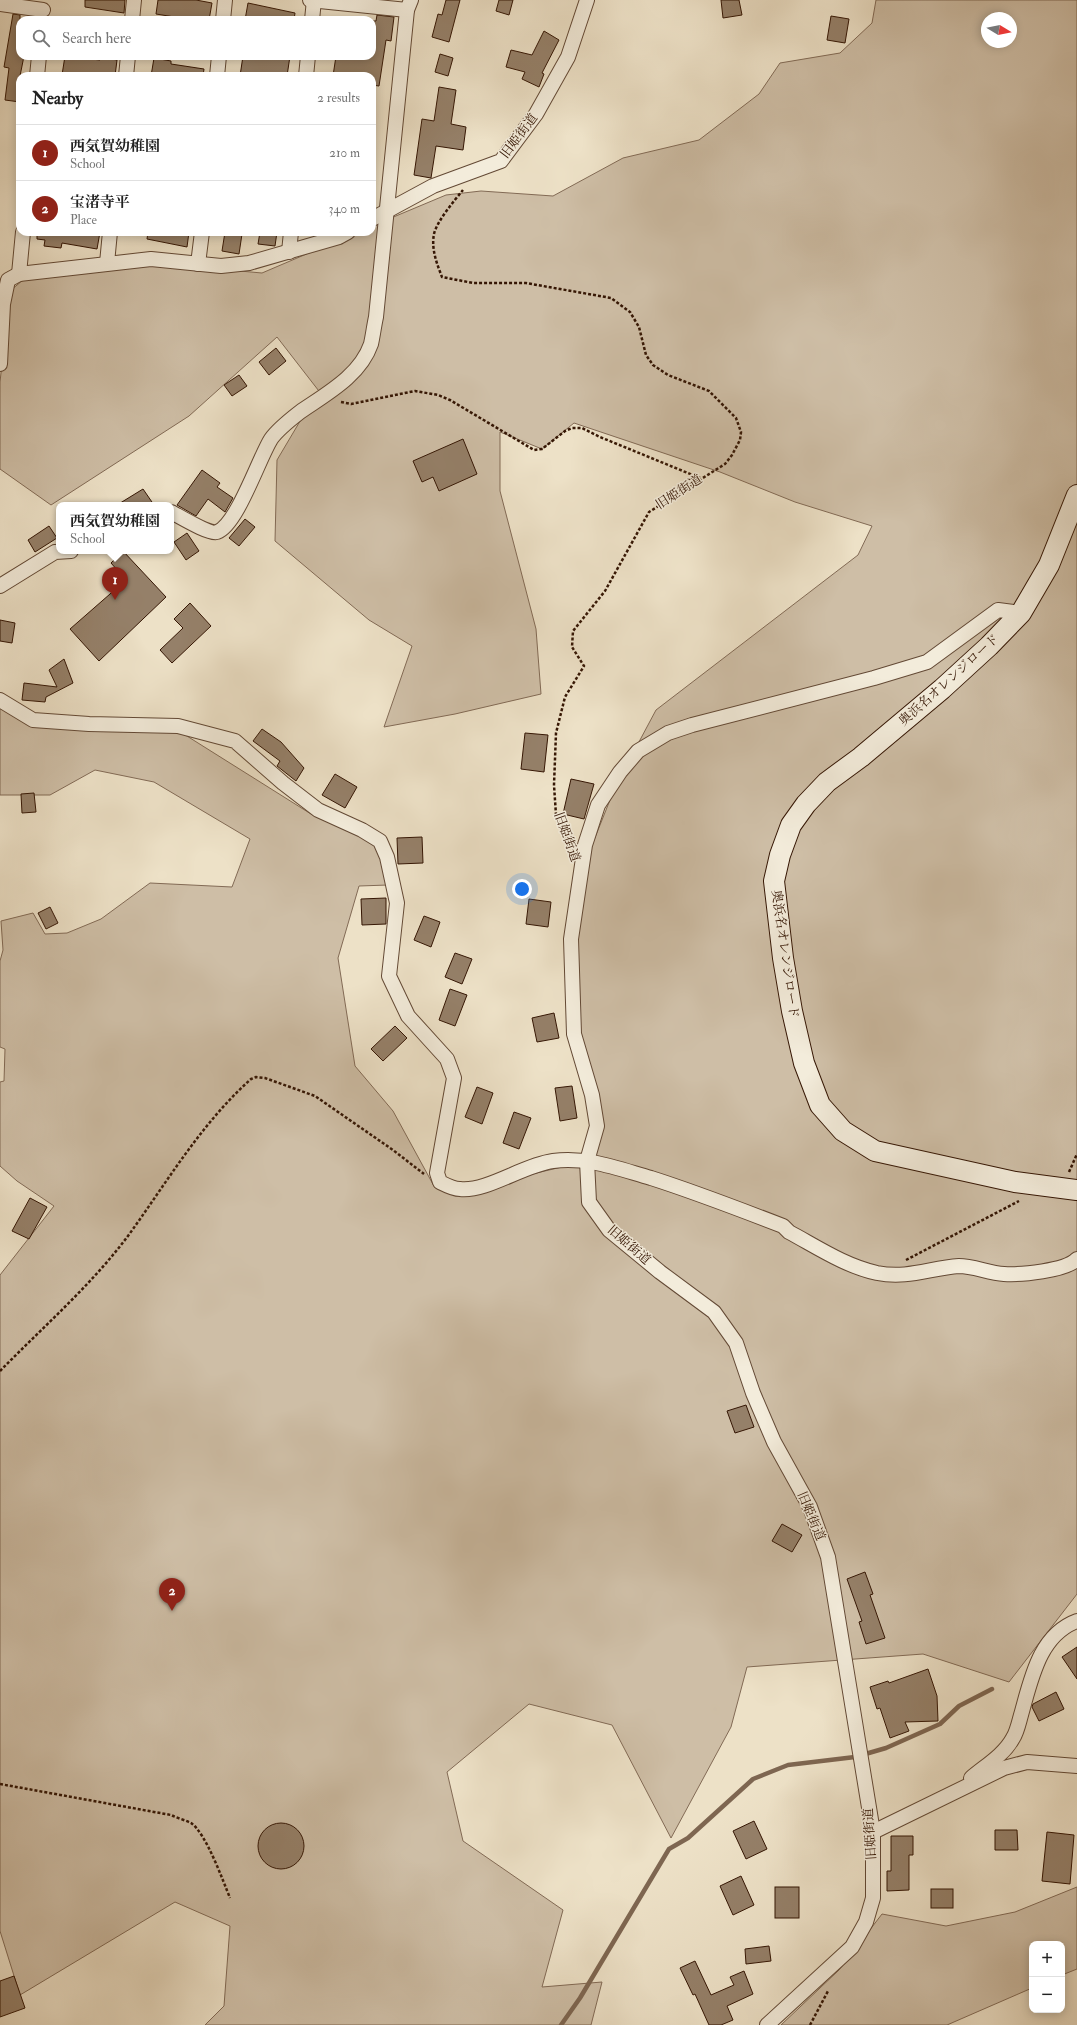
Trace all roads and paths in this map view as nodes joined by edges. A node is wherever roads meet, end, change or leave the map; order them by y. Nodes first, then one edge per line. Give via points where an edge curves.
1 (134, 0) edge
2 (225, 0) edge
3 (310, 0) edge
4 (314, 0) edge
5 (587, 0) edge
6 (0, 4) edge
7 (409, 5) edge
8 (43, 10) edge
9 (132, 16) edge
10 (223, 16) edge
11 (312, 16) edge
12 (39, 60) edge
13 (128, 60) edge
14 (219, 60) edge
15 (308, 60) edge
16 (37, 72) edge
17 (126, 72) edge
18 (217, 72) edge
19 (306, 72) edge
20 (480, 170) junction
21 (386, 212) junction
22 (376, 217) edge
23 (23, 236) edge
24 (110, 236) edge
25 (202, 236) edge
26 (291, 236) edge
27 (341, 236) edge
28 (289, 252) junction
29 (107, 263) junction
30 (198, 264) junction
31 (19, 274) junction
32 (0, 364) edge
33 (321, 397) junction
34 (700, 478) junction
35 (1077, 495) edge
36 (174, 514) edge
37 (56, 552) edge
38 (0, 586) edge
39 (1022, 613) junction
40 (0, 700) edge
41 (581, 872) junction
42 (587, 1161) junction
43 (440, 1182) junction
44 (1077, 1190) edge
45 (1025, 1199) dead end
46 (1077, 1259) edge
47 (891, 1275) junction
48 (0, 1370) edge
49 (1077, 1621) edge
50 (1077, 1766) edge
51 (0, 1784) edge
52 (956, 1790) junction
53 (873, 1832) junction
54 (230, 1898) dead end
55 (767, 2025) edge

1 - 9 street
2 - 10 street
3 - 4 street
4 - 7 street
4 - 11 street
5 - 20 street, 旧姫街道 via 568,57 536,114 501,161
6 - 8 street
7 - 21 street
12 - 16 street
13 - 17 street
14 - 18 street
15 - 19 street
20 - 21 street via 433,186
20 - 34 path, 旧姫街道 via 451,203 434,234 435,257 442,277 473,283 526,283 611,298 630,312 639,327 646,355 653,365 668,375 709,391 736,418 741,432 732,455 720,468
21 - 22 street
21 - 33 street via 376,317 370,345 355,370 340,385
23 - 31 street
24 - 29 street
25 - 30 street
26 - 28 street
27 - 28 street
28 - 30 street via 221,266
29 - 30 street via 150,259
29 - 31 street
31 - 32 street via 8,280 3,304
33 - 34 path via 352,404 415,391 438,395 534,450 542,449 565,431 582,428 600,438
33 - 36 street via 292,418 272,438 237,511 223,528 217,532 210,532
34 - 41 path, 旧姫街道 via 648,512 604,591 573,631 572,647 584,666 565,697 556,733 554,785 556,815 569,850
35 - 39 street, 奥浜名オレンジロード via 1049,566
37 - 38 street
39 - 41 street via 998,610 927,662 668,733 638,751 598,805 585,845
39 - 44 street, 奥浜名オレンジロード via 942,689 827,782 806,804 791,825 774,881 784,966 804,1063 820,1105 843,1131 875,1151 1015,1182
40 - 43 street via 33,720 178,726 235,741 282,783 318,810 380,841 387,857 398,903 389,976 408,1016 447,1059 454,1078 437,1173
41 - 42 street, 旧姫街道 via 571,939 574,1034 592,1095 597,1126
42 - 43 street via 553,1161 535,1165 475,1189 460,1189
42 - 47 street via 723,1202 782,1226 840,1260
42 - 53 street, 旧姫街道 via 589,1202 609,1230 714,1312 736,1343 774,1442 810,1507 828,1557
43 - 48 path via 418,1171 393,1150 315,1096 256,1077 243,1086 201,1131 133,1229 93,1277
45 - 47 path via 909,1257
46 - 47 street via 1055,1270 1004,1274 960,1266 923,1273
49 - 52 street via 1052,1637 1042,1653 1014,1738 1005,1749
50 - 52 street via 1027,1762 1004,1768
51 - 54 path via 171,1815 192,1824 209,1850
52 - 53 street
53 - 55 street, 旧姫街道 via 873,1898 866,1922 852,1947

